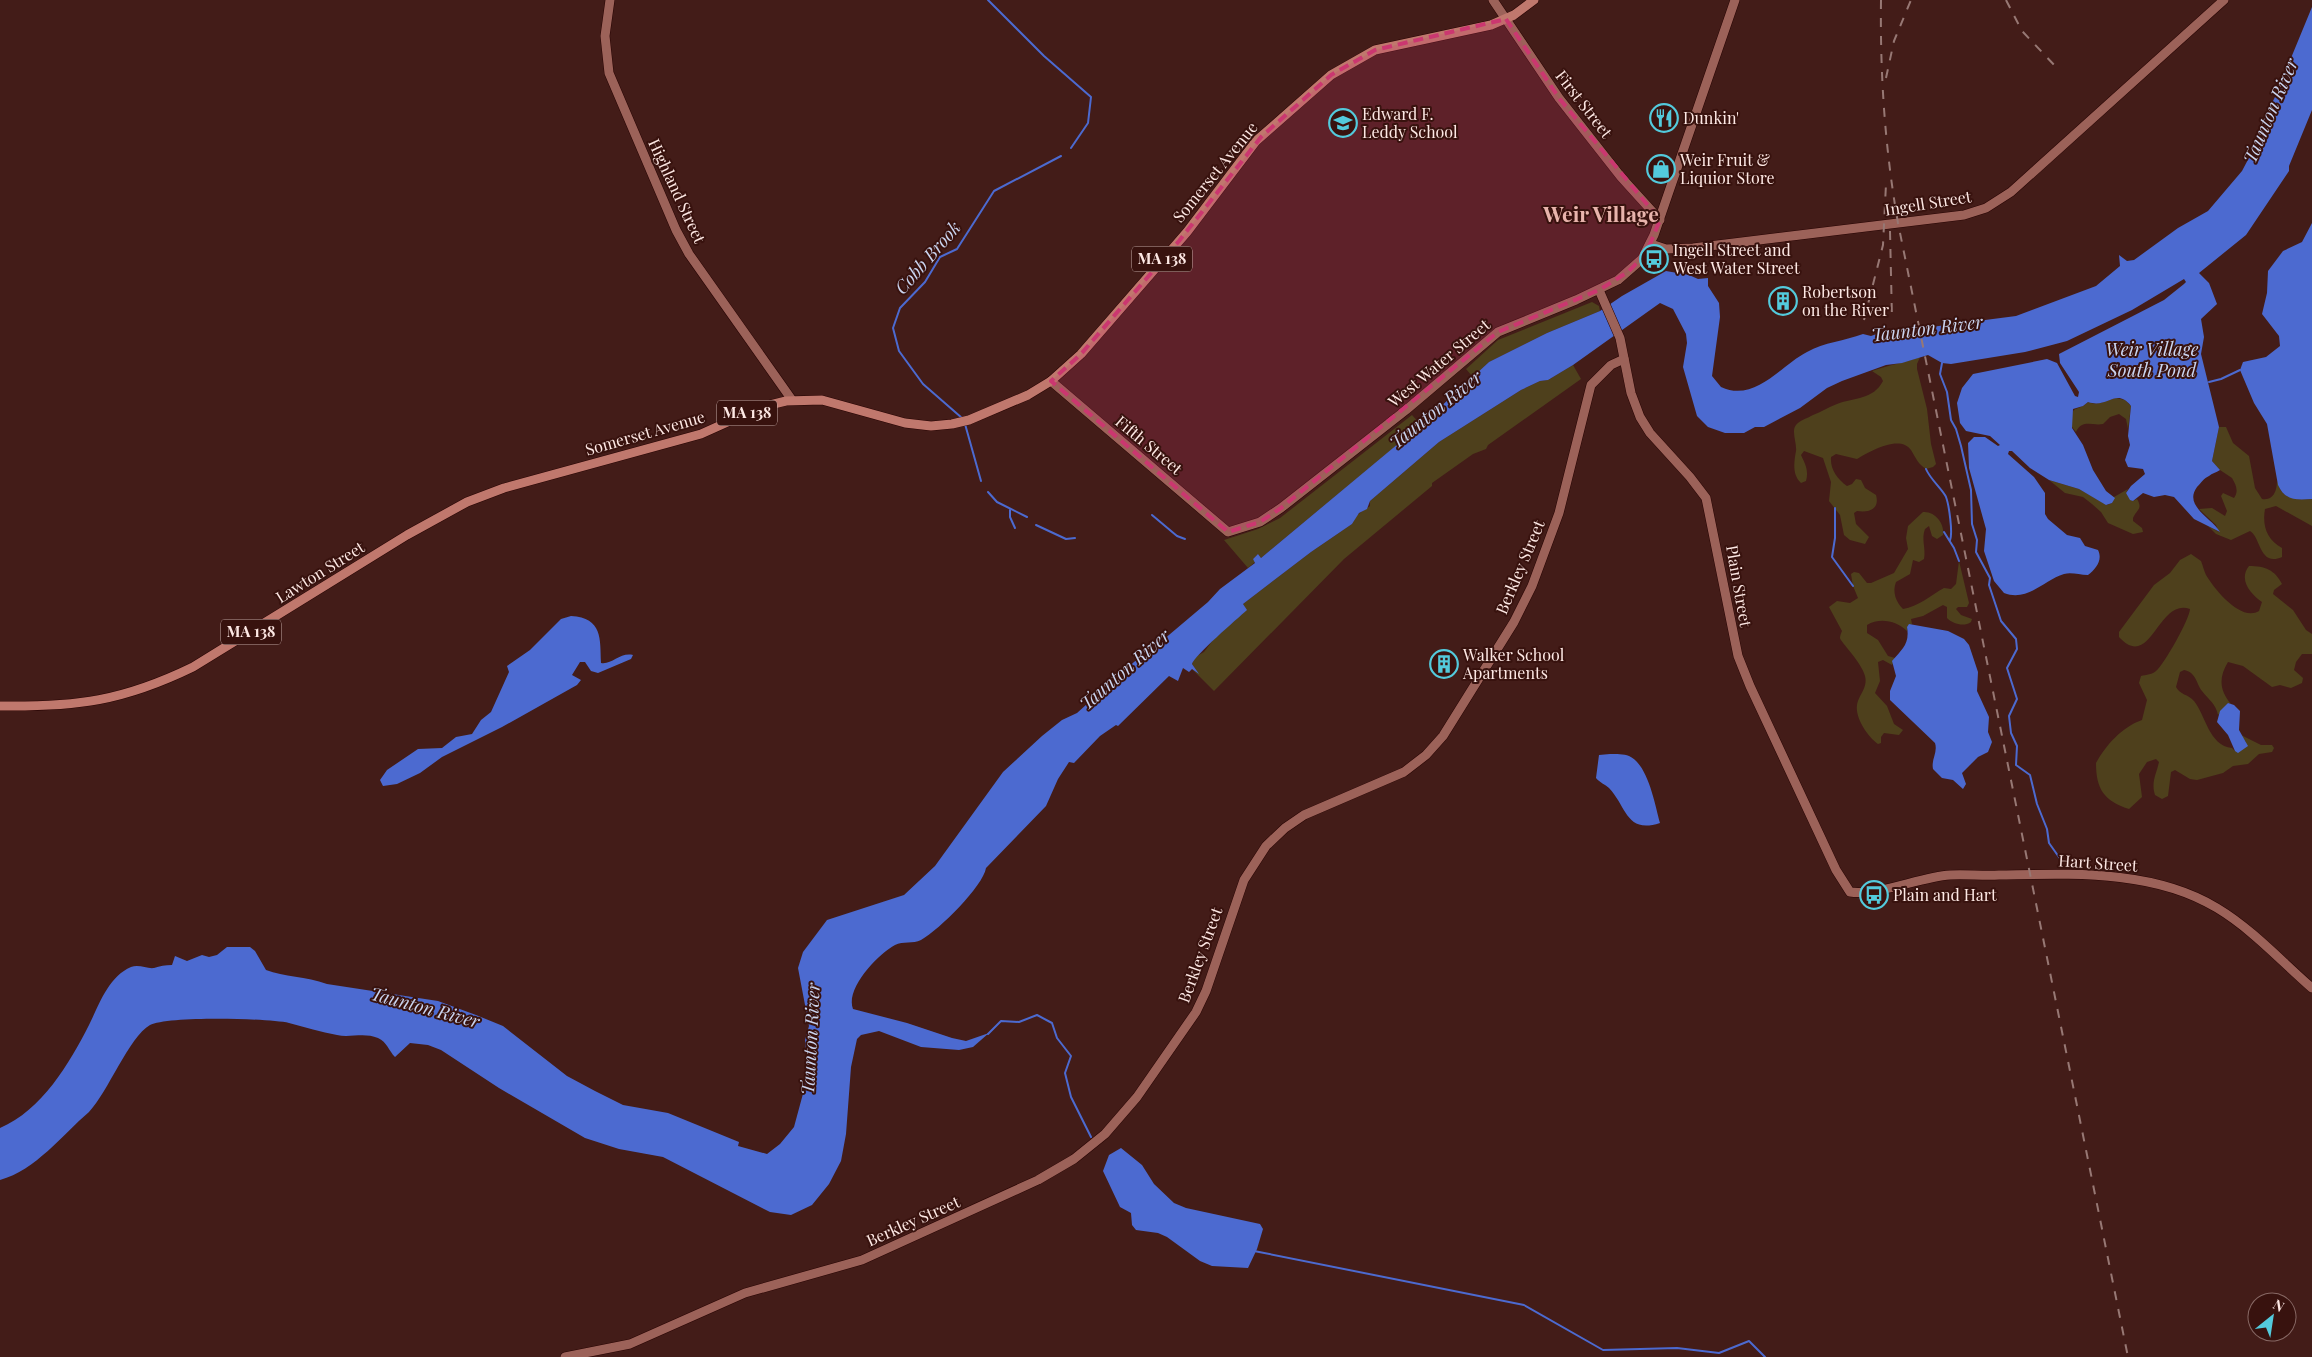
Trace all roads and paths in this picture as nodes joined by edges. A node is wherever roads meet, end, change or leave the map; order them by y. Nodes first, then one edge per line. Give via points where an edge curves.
1 (610, 0) edge
2 (1493, 0) edge
3 (1534, 0) edge
4 (1735, 0) edge
5 (2224, 0) edge
6 (1506, 19) junction
7 (1660, 220) junction
8 (1651, 244) junction
9 (1600, 290) junction
10 (1625, 363) junction
11 (1051, 381) junction
12 (792, 400) junction
13 (467, 502) joint
14 (1228, 532) joint
15 (0, 706) edge
16 (1850, 892) joint
17 (2312, 988) edge
18 (565, 1357) edge

1 - 12 main road, Highland Street via 604,36 609,73 676,230 689,254
2 - 6 main road, First Street
3 - 6 main road, Somerset Avenue / MA 138
4 - 7 main road, West Water Street
5 - 8 main road, Ingell Street via 2011,192 1981,210 1964,216 1693,248 1666,249
6 - 7 main road, First Street via 1559,98 1621,177
6 - 11 main road, Somerset Avenue / MA 138 via 1479,29 1375,50 1330,75 1260,137 1179,241 1081,354
7 - 8 main road, West Water Street
8 - 9 main road, West Water Street via 1636,266
9 - 10 main road, Plain Street via 1619,335
9 - 14 main road, West Water Street via 1498,332 1406,410 1281,508 1260,522
10 - 16 main road, Plain Street via 1633,401 1643,423 1706,498 1732,634 1744,673 1832,861
10 - 18 main road, Berkley Street via 1613,363 1589,390 1559,513 1532,586 1511,628 1443,736 1404,772 1304,815 1266,846 1244,880 1206,992 1196,1012 1105,1134 1074,1159 1038,1180 862,1260 744,1293 630,1344
11 - 12 main road, Somerset Avenue / MA 138 via 1013,402 965,421 939,425 914,425 828,401
11 - 14 main road, Fifth Street
12 - 13 main road, Somerset Avenue / MA 138 via 761,407 701,434 512,486
13 - 15 main road, Lawton Street / MA 138 via 166,680 88,703
16 - 17 main road, Hart Street via 1954,875 2108,876 2151,882 2192,895 2224,912

